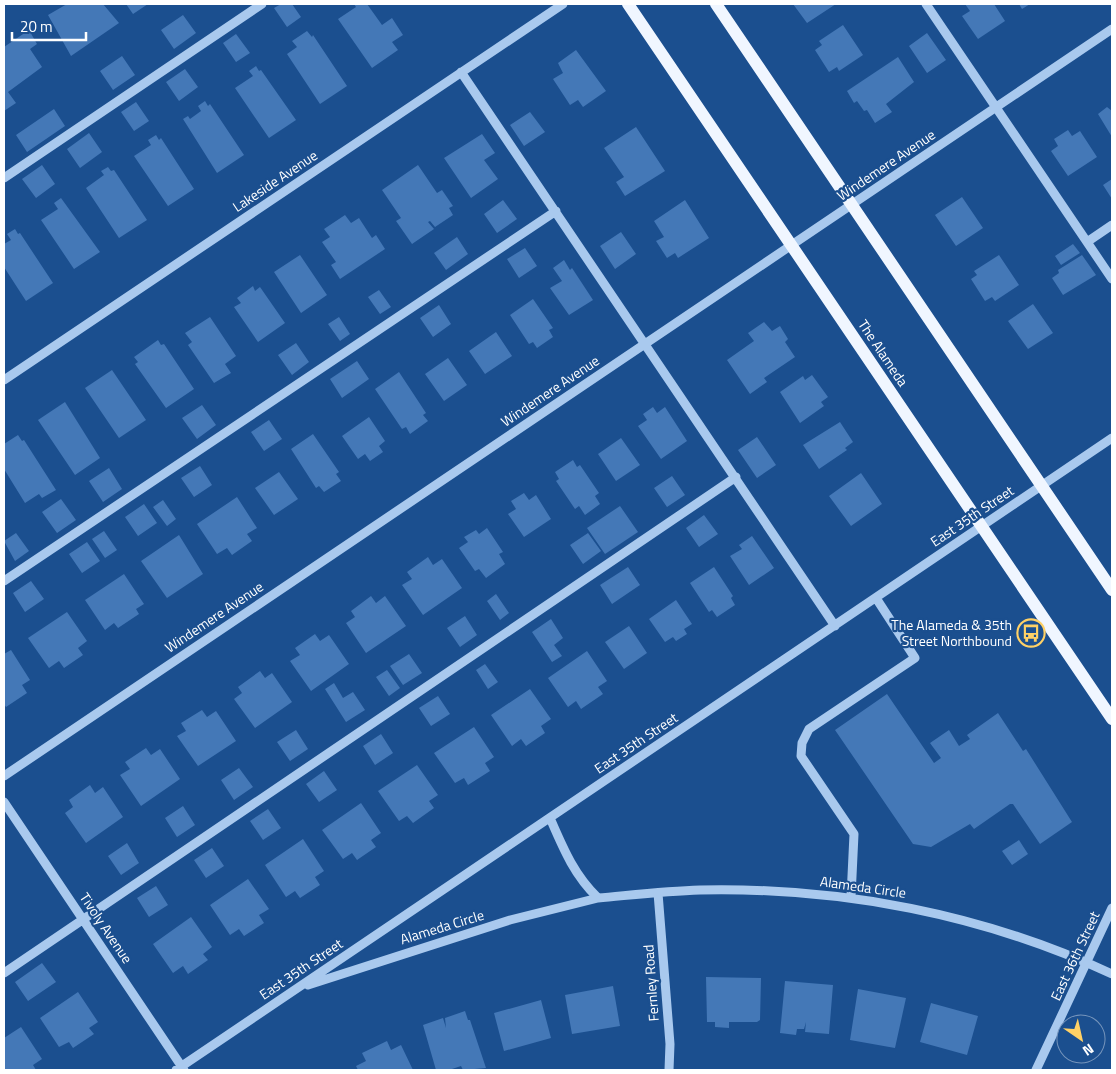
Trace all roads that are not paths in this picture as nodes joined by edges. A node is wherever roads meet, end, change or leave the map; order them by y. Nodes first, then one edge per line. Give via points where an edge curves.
1 (262, 4) edge
2 (562, 4) edge
3 (628, 4) edge
4 (716, 4) edge
5 (926, 4) edge
6 (1112, 29) edge
7 (461, 72) junction
8 (996, 107) junction
9 (4, 178) edge
10 (852, 204) junction
11 (556, 211) junction
12 (1112, 225) edge
13 (1087, 242) junction
14 (792, 245) junction
15 (1112, 279) edge
16 (645, 344) junction
17 (4, 380) edge
18 (1112, 438) edge
19 (736, 477) junction
20 (1042, 486) junction
21 (982, 526) junction
22 (4, 581) edge
23 (1112, 590) edge
24 (876, 598) junction
25 (835, 626) junction
26 (1112, 719) edge
27 (4, 776) edge
28 (4, 802) edge
29 (550, 818) junction
30 (658, 893) junction
31 (851, 897) junction
32 (598, 898) junction
33 (1112, 908) edge
34 (83, 919) junction
35 (1087, 962) junction
36 (4, 973) edge
37 (1112, 974) edge
38 (296, 989) junction
39 (181, 1069) edge
40 (669, 1070) edge
41 (1036, 1070) edge

1 - 9 street
2 - 7 street, Lakeside Avenue
3 - 14 main road, The Alameda
4 - 10 main road
5 - 8 street
6 - 8 street, Windemere Avenue
7 - 11 street
7 - 17 street, Lakeside Avenue
8 - 10 street, Windemere Avenue
8 - 13 street
10 - 14 street, Windemere Avenue
10 - 20 main road
11 - 16 street
11 - 22 street
12 - 13 street
13 - 15 street
14 - 16 street, Windemere Avenue
14 - 21 main road, The Alameda
16 - 19 street
16 - 27 street, Windemere Avenue
18 - 20 street, East 35th Street
19 - 25 street
19 - 34 street
20 - 21 street, East 35th Street
20 - 23 main road
21 - 24 street, East 35th Street
21 - 26 main road, The Alameda
24 - 25 street, East 35th Street
24 - 31 street via 915,658 809,729 801,750 801,756 854,834
25 - 29 street, East 35th Street
28 - 34 street, Tivoly Avenue
29 - 32 street via 573,869
29 - 38 street, East 35th Street
30 - 31 street, Alameda Circle via 742,890
30 - 32 street, Alameda Circle
30 - 40 street, Fernley Road via 670,1044
31 - 35 street, Alameda Circle via 978,924
32 - 38 street, Alameda Circle via 510,920
33 - 35 street, East 36th Street
34 - 36 street
34 - 39 street, Tivoly Avenue
35 - 37 street, Alameda Circle
35 - 41 street, East 36th Street
38 - 39 street, East 35th Street

